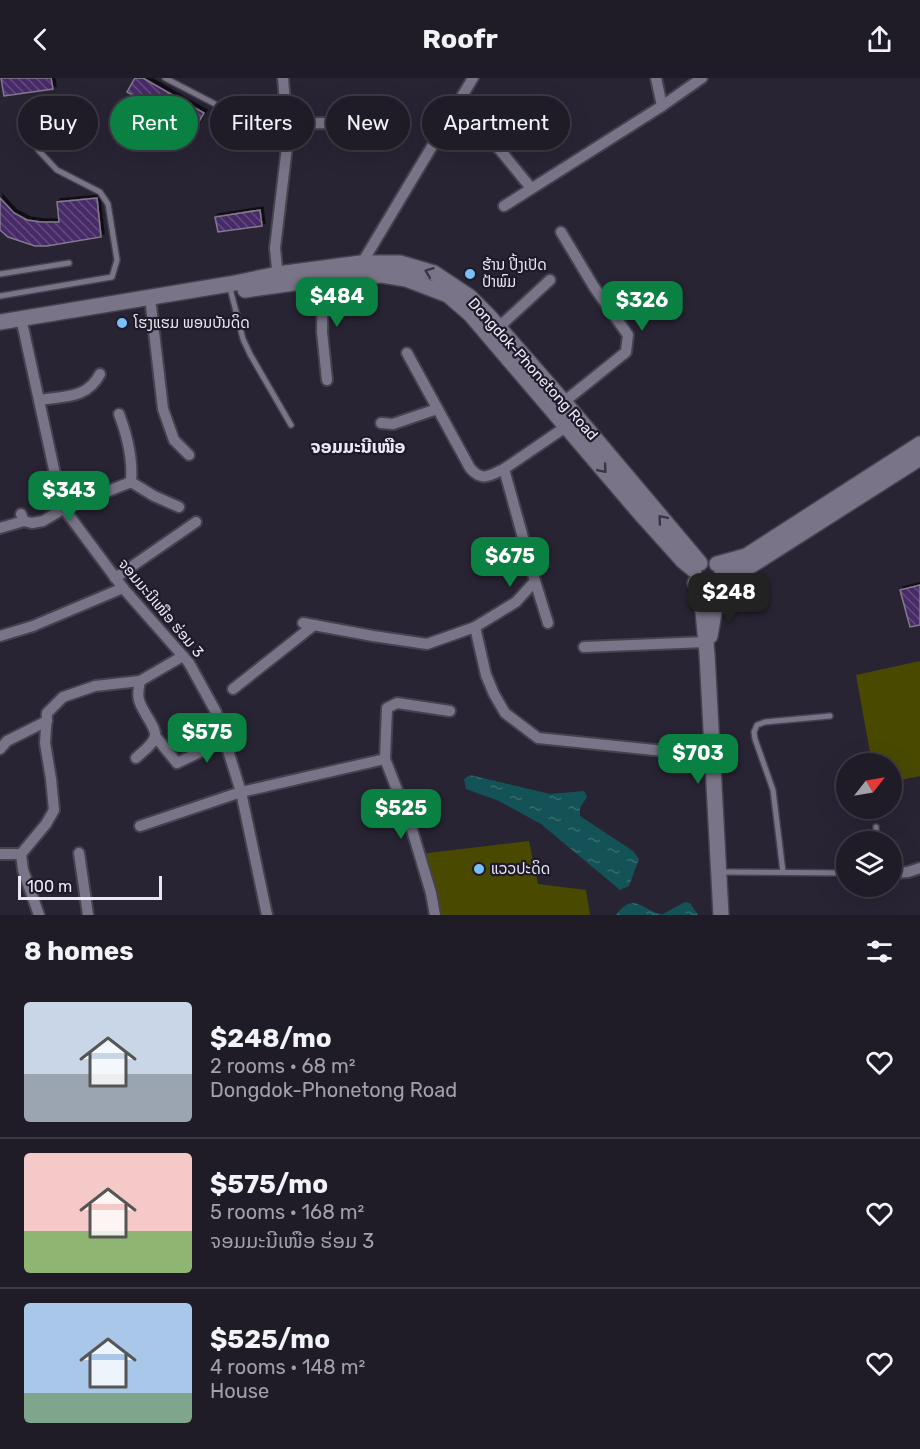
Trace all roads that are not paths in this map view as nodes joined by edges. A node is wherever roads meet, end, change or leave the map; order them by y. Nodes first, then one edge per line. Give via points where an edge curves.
1 (165, 78) edge
2 (284, 78) edge
3 (473, 78) edge
4 (656, 78) edge
5 (702, 78) edge
6 (285, 96) edge
7 (463, 96) edge
8 (210, 101) edge
9 (662, 105) junction
10 (38, 150) edge
11 (285, 150) edge
12 (431, 150) edge
13 (499, 150) edge
14 (531, 188) junction
15 (504, 206) dead end
16 (561, 232) dead end
17 (69, 262) dead end
18 (358, 269) junction
19 (0, 274) edge
20 (323, 279) junction
21 (278, 280) junction
22 (550, 280) dead end
23 (231, 292) junction
24 (0, 296) edge
25 (151, 306) junction
26 (0, 322) edge
27 (23, 327) junction
28 (499, 327) junction
29 (0, 332) edge
30 (407, 353) dead end
31 (100, 374) dead end
32 (327, 380) dead end
33 (39, 400) junction
34 (559, 406) junction
35 (437, 409) junction
36 (119, 414) dead end
37 (381, 423) dead end
38 (291, 425) dead end
39 (567, 426) junction
40 (920, 444) edge
41 (189, 455) dead end
42 (920, 458) edge
43 (504, 469) junction
44 (131, 482) junction
45 (179, 507) dead end
46 (63, 509) junction
47 (196, 522) dead end
48 (0, 528) edge
49 (717, 564) junction
50 (697, 567) junction
51 (116, 578) junction
52 (535, 581) junction
53 (721, 584) junction
54 (123, 588) junction
55 (701, 590) junction
56 (548, 623) dead end
57 (476, 627) junction
58 (0, 636) edge
59 (584, 647) dead end
60 (706, 648) junction
61 (183, 656) junction
62 (140, 681) junction
63 (233, 688) dead end
64 (450, 711) dead end
65 (830, 716) dead end
66 (46, 721) junction
67 (155, 736) junction
68 (225, 740) junction
69 (0, 748) edge
70 (713, 756) junction
71 (136, 758) dead end
72 (385, 759) junction
73 (242, 792) junction
74 (140, 826) dead end
75 (876, 827) dead end
76 (876, 831) edge
77 (79, 853) dead end
78 (0, 854) edge
79 (21, 854) junction
80 (920, 868) edge
81 (720, 872) junction
82 (783, 872) junction
83 (902, 872) edge
84 (836, 873) edge
85 (39, 915) edge
86 (88, 915) edge
87 (267, 915) edge
88 (435, 915) edge
89 (721, 915) edge

1 - 8 lane
2 - 6 street
3 - 7 street
4 - 9 street
5 - 9 street
9 - 14 street
10 - 24 lane via 57,171 100,192 108,204 117,260 112,277
11 - 21 street via 275,248
12 - 18 street
13 - 14 street
14 - 15 street
16 - 34 street via 628,335 626,352
17 - 19 lane
18 - 20 main road, Dongdok-Phonetong Road
18 - 21 main road, Dongdok-Phonetong Road
28 -> 18 main road, Dongdok-Phonetong Road via 470,297 434,273 400,263
18 - 34 main road, Dongdok-Phonetong Road via 406,279 448,295
20 - 21 main road, Dongdok-Phonetong Road
20 - 32 street via 322,332
21 - 23 main road, Dongdok-Phonetong Road
21 - 26 main road, Dongdok-Phonetong Road via 230,284
22 - 28 street
23 - 25 main road, Dongdok-Phonetong Road
23 - 38 lane via 243,339
25 - 27 main road, Dongdok-Phonetong Road
25 - 41 street via 163,409 174,440
27 - 29 main road, Dongdok-Phonetong Road
27 - 33 street, ຈອມມະນີເໜືອ ຮ່ອມ 3
28 - 34 main road, Dongdok-Phonetong Road
30 - 35 street
31 - 33 street via 84,392
33 - 46 street, ຈອມມະນີເໜືອ ຮ່ອມ 3
34 - 39 main road, Dongdok-Phonetong Road
50 -> 34 main road, Dongdok-Phonetong Road
35 - 37 street via 393,424
35 - 43 street via 477,476
36 - 44 street via 128,445
39 - 43 street
39 -> 50 main road, Dongdok-Phonetong Road via 683,561
40 - 49 main road via 746,556
42 - 53 main road
43 - 52 street
44 - 45 street
44 - 46 street
46 - 48 street via 43,521 32,523 22,518
46 - 51 street, ຈອມມະນີເໜືອ ຮ່ອມ 3
47 - 51 street
49 - 50 main road via 712,561
49 - 53 main road via 721,568
50 - 55 main road, Dongdok-Phonetong Road via 693,578
51 - 54 street, ຈອມມະນີເໜືອ ຮ່ອມ 3
52 - 56 street
52 - 57 street via 516,602
53 - 55 main road via 708,592
53 - 60 main road
54 - 58 street
54 - 61 street, ຈອມມະນີເໜືອ ຮ່ອມ 3
55 - 60 main road, Dongdok-Phonetong Road
57 - 63 street via 428,644 308,624
57 - 70 street via 494,694 505,713 538,738
59 - 60 street
60 - 70 main road
61 - 62 street
61 - 68 street, ຈອມມະນີເໜືອ ຮ່ອມ 3 via 216,712
62 - 66 street via 95,686 63,697 47,713
62 - 67 street via 138,697
64 - 72 street via 397,704 387,708
65 - 82 lane via 765,722 754,732 773,790
66 - 69 street
66 - 79 street via 54,810
67 - 68 street via 177,763
67 - 71 street
68 - 73 street, ຈອມມະນີເໜືອ ຮ່ອມ 3
70 - 81 main road
72 - 73 street
72 - 88 street via 410,823
73 - 74 street
73 - 87 street, ຈອມມະນີເໜືອ ຮ່ອມ 3
75 - 76 lane
77 - 86 street
78 - 79 street
79 - 85 street
80 - 83 street
81 - 82 lane
81 - 89 main road
82 - 84 lane

